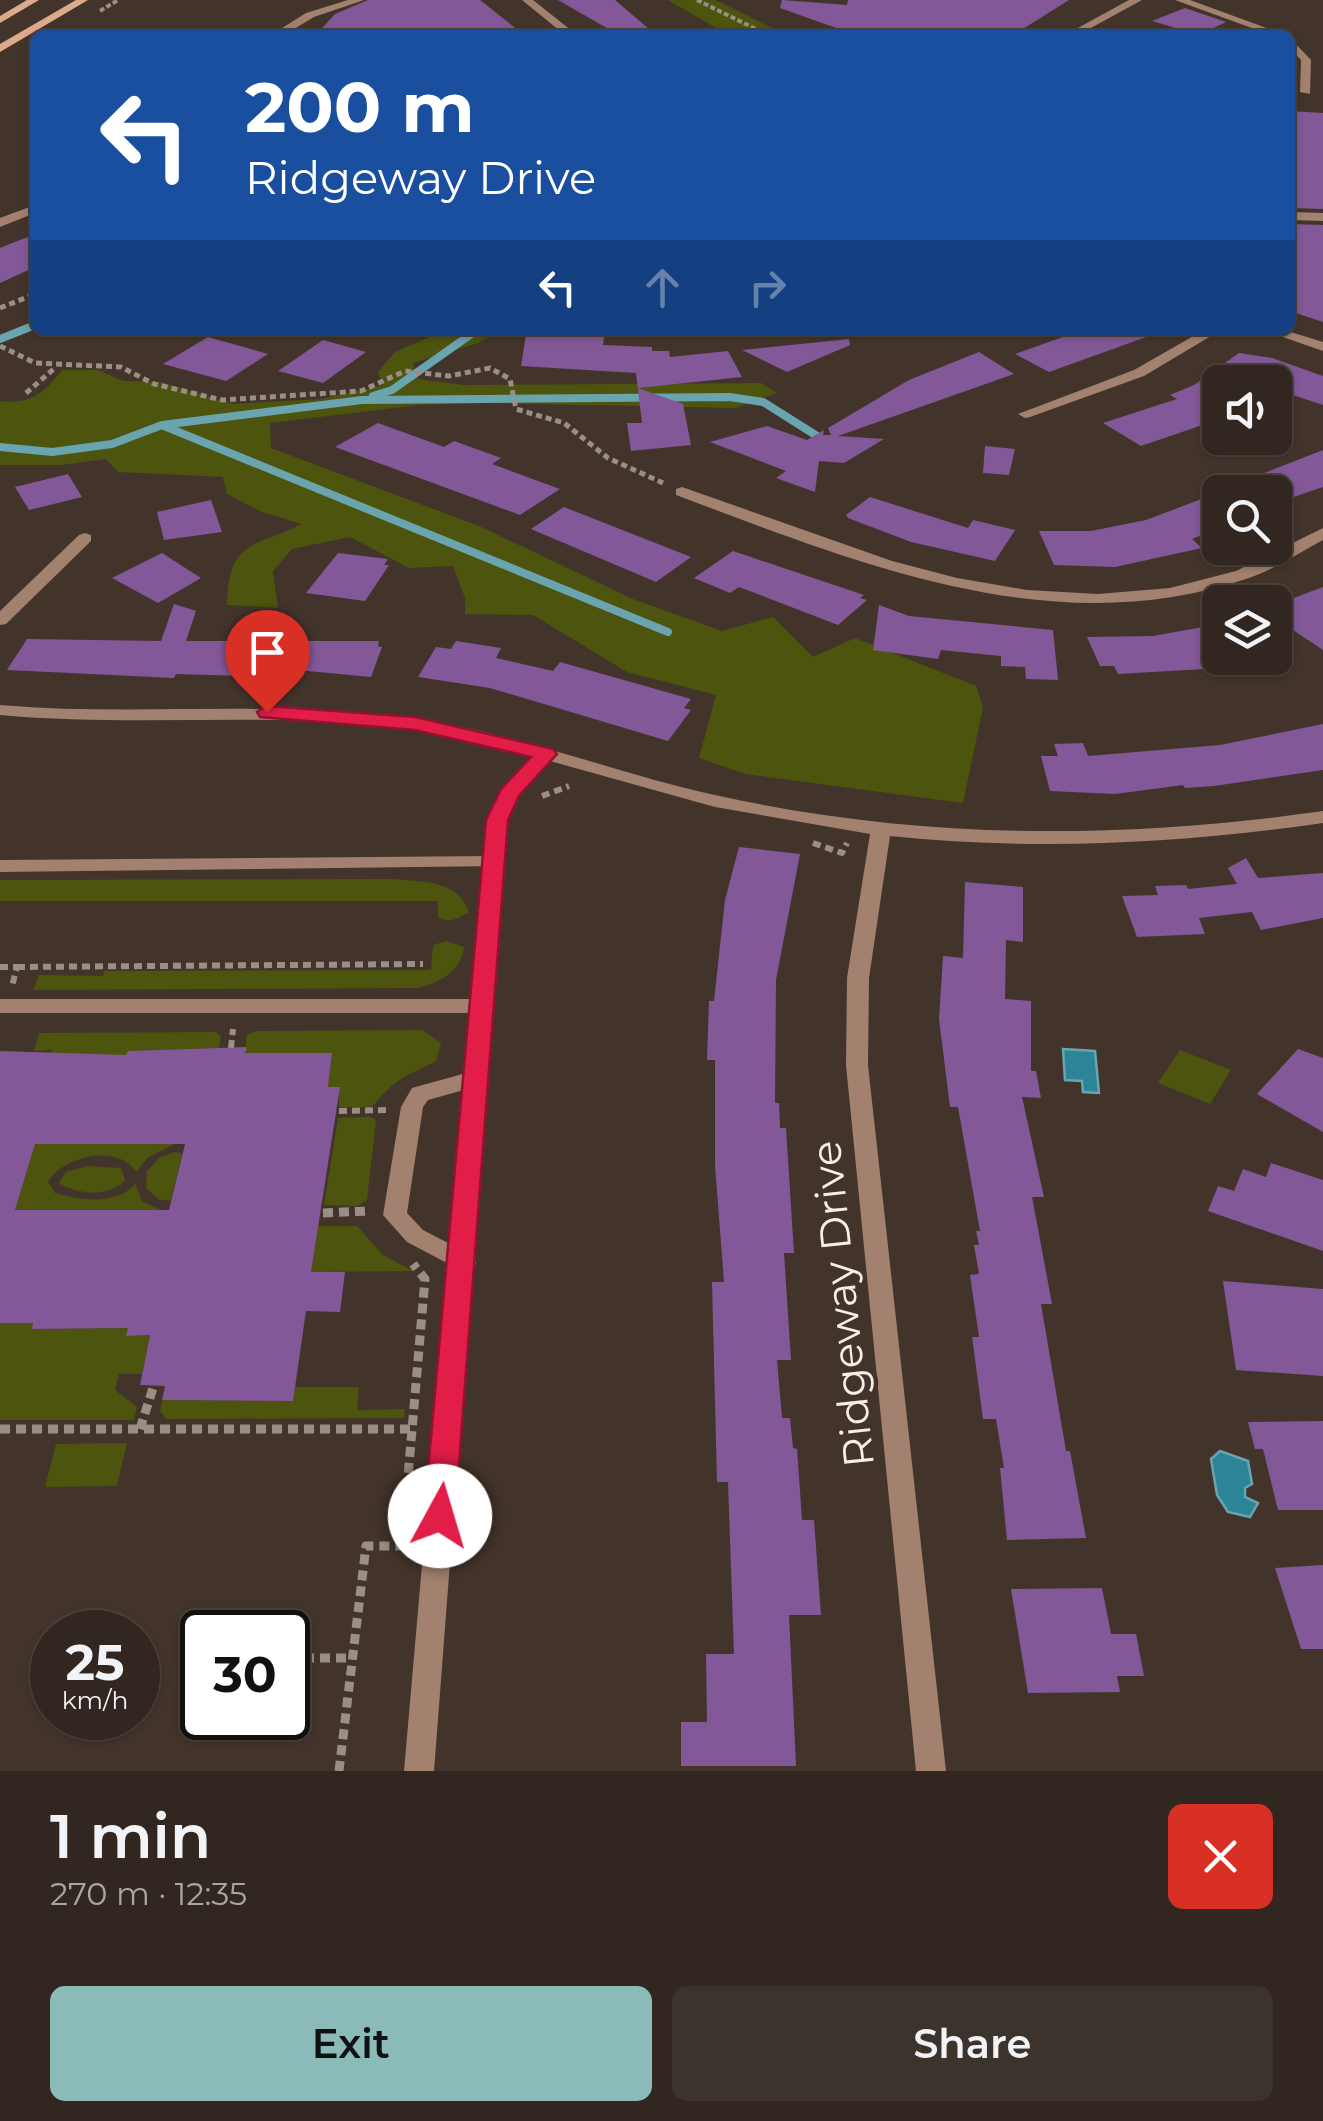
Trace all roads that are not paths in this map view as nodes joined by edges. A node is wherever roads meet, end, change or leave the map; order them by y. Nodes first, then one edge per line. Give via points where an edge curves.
1 (34, 0) edge
2 (83, 0) edge
3 (360, 0) edge
4 (527, 0) edge
5 (1138, 0) edge
6 (1180, 0) edge
7 (0, 20) edge
8 (32, 30) edge
9 (284, 30) edge
10 (566, 30) edge
11 (1080, 30) edge
12 (1267, 30) edge
13 (30, 31) edge
14 (1295, 47) edge
15 (0, 49) edge
16 (1306, 92) dead end
17 (30, 210) edge
18 (1295, 216) edge
19 (1323, 217) edge
20 (0, 224) edge
21 (1205, 335) edge
22 (1285, 335) edge
23 (1323, 348) edge
24 (1025, 414) dead end
25 (682, 492) road end
26 (1323, 534) edge
27 (85, 538) dead end
28 (0, 620) edge
29 (0, 710) edge
30 (546, 754) junction
31 (1323, 817) edge
32 (881, 829) junction
33 (492, 862) junction
34 (0, 866) edge
35 (6, 997) edge
36 (483, 1006) junction
37 (476, 1078) junction
38 (464, 1263) junction
39 (419, 1771) edge
40 (931, 1771) edge

1 - 7 main road
2 - 8 main road
3 - 9 street
4 - 10 street
5 - 11 street
6 - 12 street
13 - 15 main road
14 - 16 street via 1306,60
17 - 20 street
18 - 19 street
21 - 24 street via 1139,373
22 - 23 street
25 - 26 street via 898,570 1028,596 1120,597 1202,586 1279,560
27 - 28 street
29 - 30 street via 354,716 483,736
30 - 32 street via 714,801
30 - 33 street via 509,793 497,820
31 - 32 street via 1108,839
32 - 40 street, Ridgeway Drive via 858,978 857,1065
33 - 34 street
33 - 36 street
35 - 36 street
36 - 37 street
37 - 38 street
37 - 38 street via 420,1094 412,1107 396,1216 415,1236
38 - 39 street

